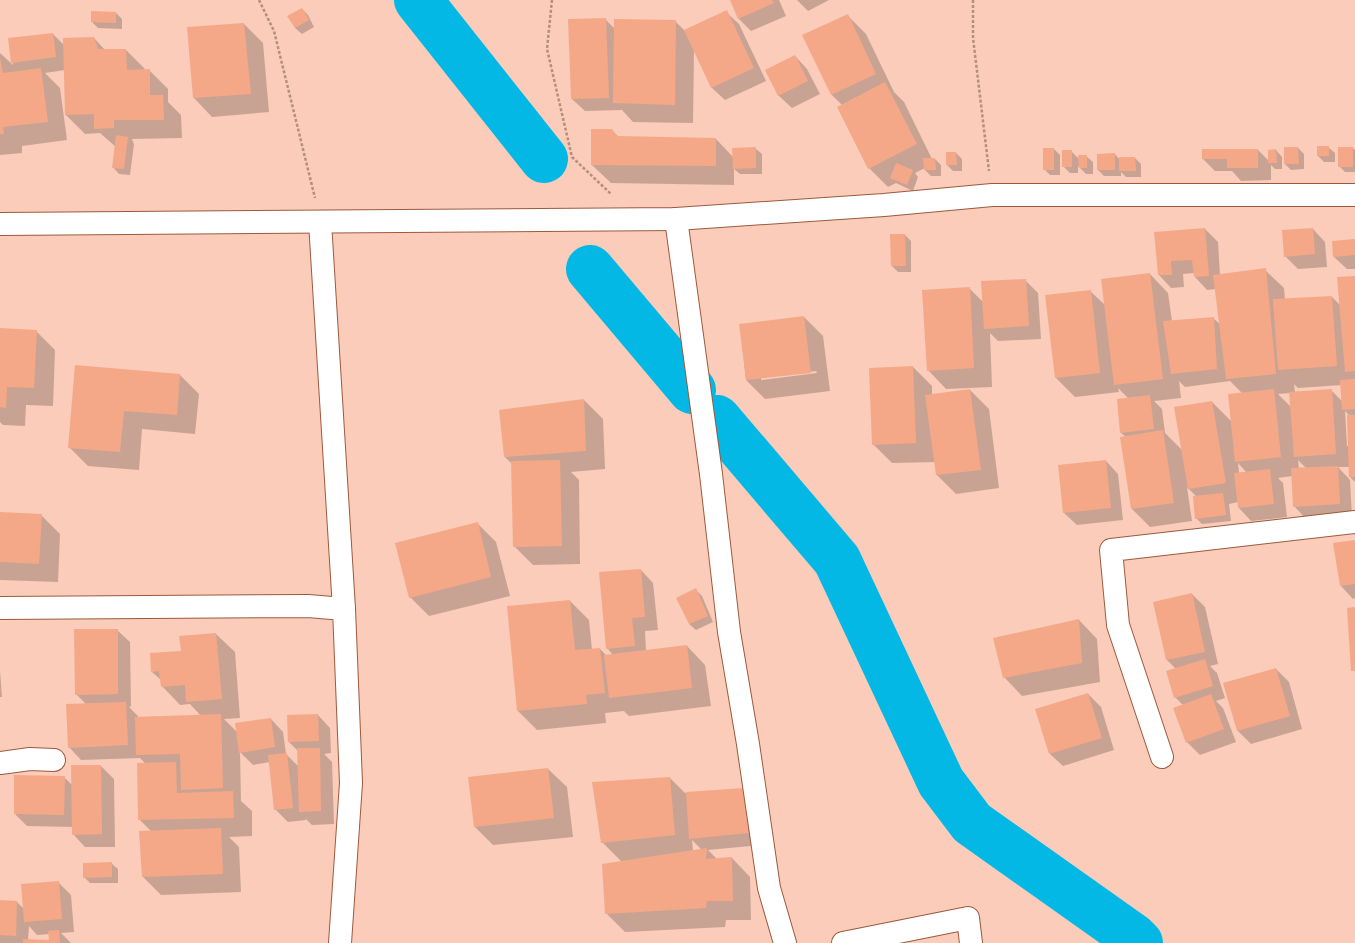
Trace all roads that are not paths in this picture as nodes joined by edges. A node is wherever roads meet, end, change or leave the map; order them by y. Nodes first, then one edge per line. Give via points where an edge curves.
1 (1355, 195) edge
2 (676, 219) junction
3 (320, 222) junction
4 (0, 224) edge
5 (1355, 522) edge
6 (0, 608) edge
7 (344, 609) junction
8 (1162, 756) dead end
9 (54, 760) dead end
10 (0, 762) edge
11 (340, 943) edge
12 (785, 943) edge
13 (843, 943) edge
14 (971, 943) edge

1 - 2 street via 992,195
2 - 3 street
2 - 12 street via 711,474 729,632 770,888
3 - 4 street
3 - 7 street
5 - 8 street via 1111,550 1118,625
6 - 7 street via 308,606
7 - 11 street via 351,783
9 - 10 street
13 - 14 street via 968,918

